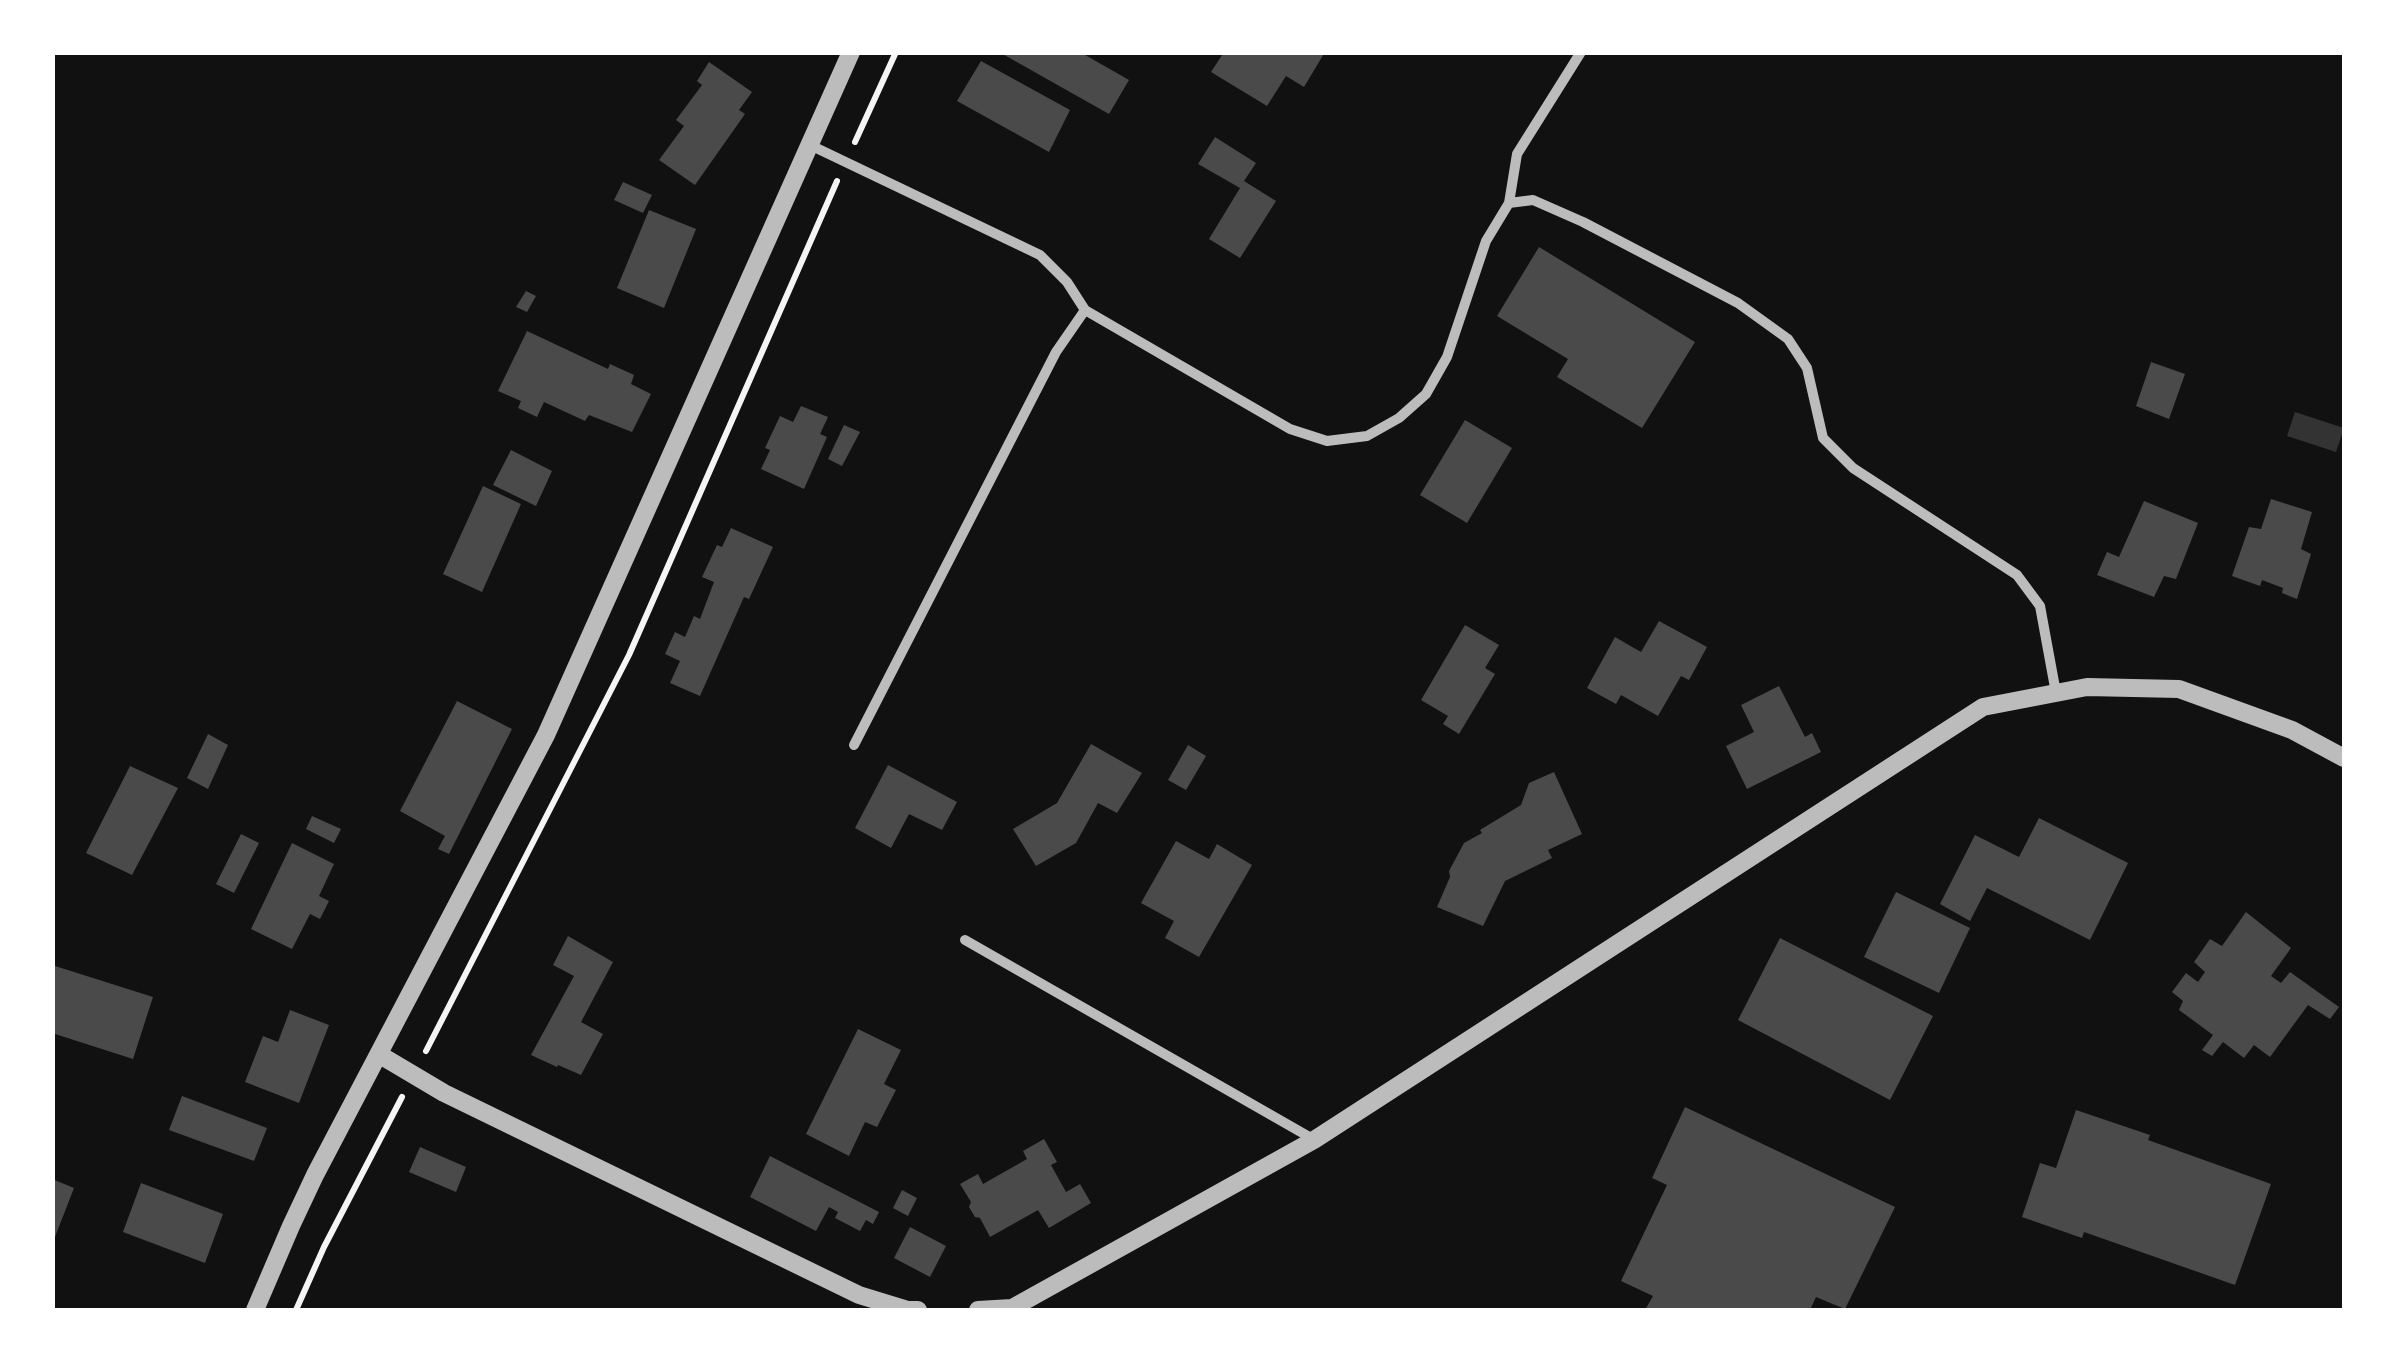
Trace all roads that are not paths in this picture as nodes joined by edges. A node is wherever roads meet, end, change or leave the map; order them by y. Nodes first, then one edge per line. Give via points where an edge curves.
1 (852, 52) edge
2 (1581, 52) edge
3 (810, 145) junction
4 (1509, 203) junction
5 (1085, 310) junction
6 (2056, 693) junction
7 (854, 745) dead end
8 (2344, 758) edge
9 (965, 940) dead end
10 (380, 1056) junction
11 (1314, 1140) junction
12 (255, 1310) edge
13 (918, 1310) edge
14 (978, 1310) edge

1 - 3 street
2 - 4 street via 1517,154
3 - 5 street via 1040,255
3 - 10 street via 546,734
4 - 5 street via 1486,241 1448,357 1426,394 1367,436 1327,442 1290,429
4 - 6 street via 1532,200 1584,222 1738,303 1788,339 1806,368 1822,438 1853,468 2017,575 2040,606
5 - 7 street via 1056,352
6 - 8 street via 2087,686 2179,689 2292,730
6 - 11 street via 1983,707
9 - 11 street
10 - 12 street
10 - 13 street via 859,1295
11 - 14 street via 1012,1308

